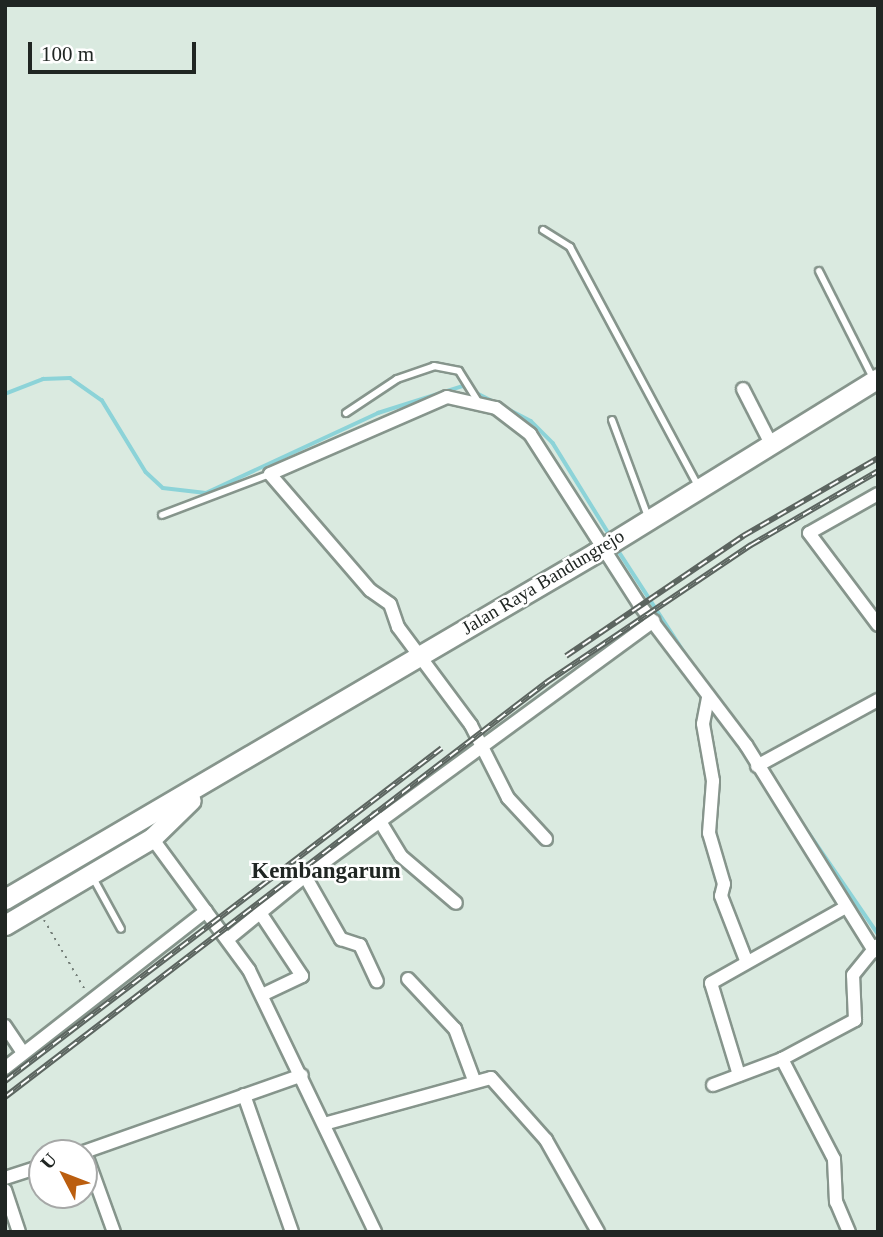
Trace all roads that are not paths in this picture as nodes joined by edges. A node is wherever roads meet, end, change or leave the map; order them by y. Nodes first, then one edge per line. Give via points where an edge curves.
1 (543, 230) dead end
2 (819, 271) dead end
3 (876, 379) edge
4 (743, 389) dead end
5 (476, 398) junction
6 (346, 413) dead end
7 (612, 420) dead end
8 (771, 444) junction
9 (270, 474) junction
10 (699, 488) junction
11 (878, 494) edge
12 (162, 515) dead end
13 (649, 519) junction
14 (609, 543) junction
15 (654, 621) junction
16 (878, 625) edge
17 (421, 656) junction
18 (708, 698) junction
19 (878, 700) edge
20 (478, 748) junction
21 (758, 766) junction
22 (207, 785) junction
23 (379, 818) junction
24 (152, 838) junction
25 (546, 839) dead end
26 (91, 875) junction
27 (305, 876) junction
28 (38, 880) junction
29 (6, 895) edge
30 (44, 903) junction
31 (456, 903) dead end
32 (844, 908) junction
33 (206, 911) junction
34 (259, 911) junction
35 (5, 925) edge
36 (121, 929) dead end
37 (228, 939) junction
38 (875, 952) edge
39 (746, 960) junction
40 (408, 979) dead end
41 (377, 981) dead end
42 (262, 995) junction
43 (5, 1026) edge
44 (23, 1053) junction
45 (782, 1059) junction
46 (5, 1068) edge
47 (302, 1075) junction
48 (738, 1076) junction
49 (474, 1080) junction
50 (713, 1085) dead end
51 (244, 1095) junction
52 (324, 1124) junction
53 (98, 1147) edge
54 (28, 1171) edge
55 (5, 1178) edge
56 (5, 1190) edge
57 (98, 1191) edge
58 (19, 1232) edge
59 (114, 1232) edge
60 (292, 1232) edge
61 (375, 1232) edge
62 (598, 1232) edge
63 (849, 1232) edge

1 - 10 lane via 569,247
2 - 3 lane
3 - 8 main road, Jalan Raya Bandungrejo
4 - 8 street
5 - 6 lane via 469,382 448,366 434,366 397,379
5 - 9 street via 434,399
5 - 14 street via 530,433
7 - 13 lane
8 - 10 main road, Jalan Raya Bandungrejo
9 - 12 lane
9 - 17 street via 370,590 390,604 398,627
10 - 13 main road, Jalan Raya Bandungrejo
11 - 16 street via 809,533
13 - 14 main road, Jalan Raya Bandungrejo
14 - 15 street
14 - 17 main road, Jalan Raya Bandungrejo
15 - 18 street
15 - 20 street
17 - 20 street via 471,726
17 - 22 main road, Jalan Raya Bandungrejo
18 - 21 street
18 - 39 street via 704,724 713,781 709,833 724,884 721,896
19 - 21 street
20 - 23 street
20 - 25 street via 514,807
21 - 32 street
22 - 24 main road, Jalan Raya Bandungrejo
22 - 28 main road, Jalan Raya Bandungrejo
23 - 27 street
23 - 31 street via 409,865
24 - 26 main road, Jalan Raya Bandungrejo
24 - 33 street via 166,866
26 - 30 main road, Jalan Raya Bandungrejo
26 - 36 lane
27 - 34 street
27 - 41 street via 341,939 360,945
28 - 29 main road, Jalan Raya Bandungrejo
28 - 30 main road
30 - 35 main road, Jalan Raya Bandungrejo
32 - 38 street
32 - 39 street
33 - 37 street
33 - 44 street
34 - 37 street
34 - 42 street via 302,976
37 - 42 street
38 - 45 street via 853,975 855,1020
39 - 48 street via 714,979 709,990
40 - 49 street via 454,1030
42 - 47 street
43 - 44 street
44 - 46 street
45 - 48 street
45 - 63 street via 834,1159 840,1176 836,1202
47 - 51 street
47 - 52 street
48 - 50 street
49 - 52 street
49 - 62 street via 491,1078 502,1084 575,1185
51 - 53 street
51 - 60 street
52 - 61 street
54 - 55 street
56 - 58 street
57 - 59 street

